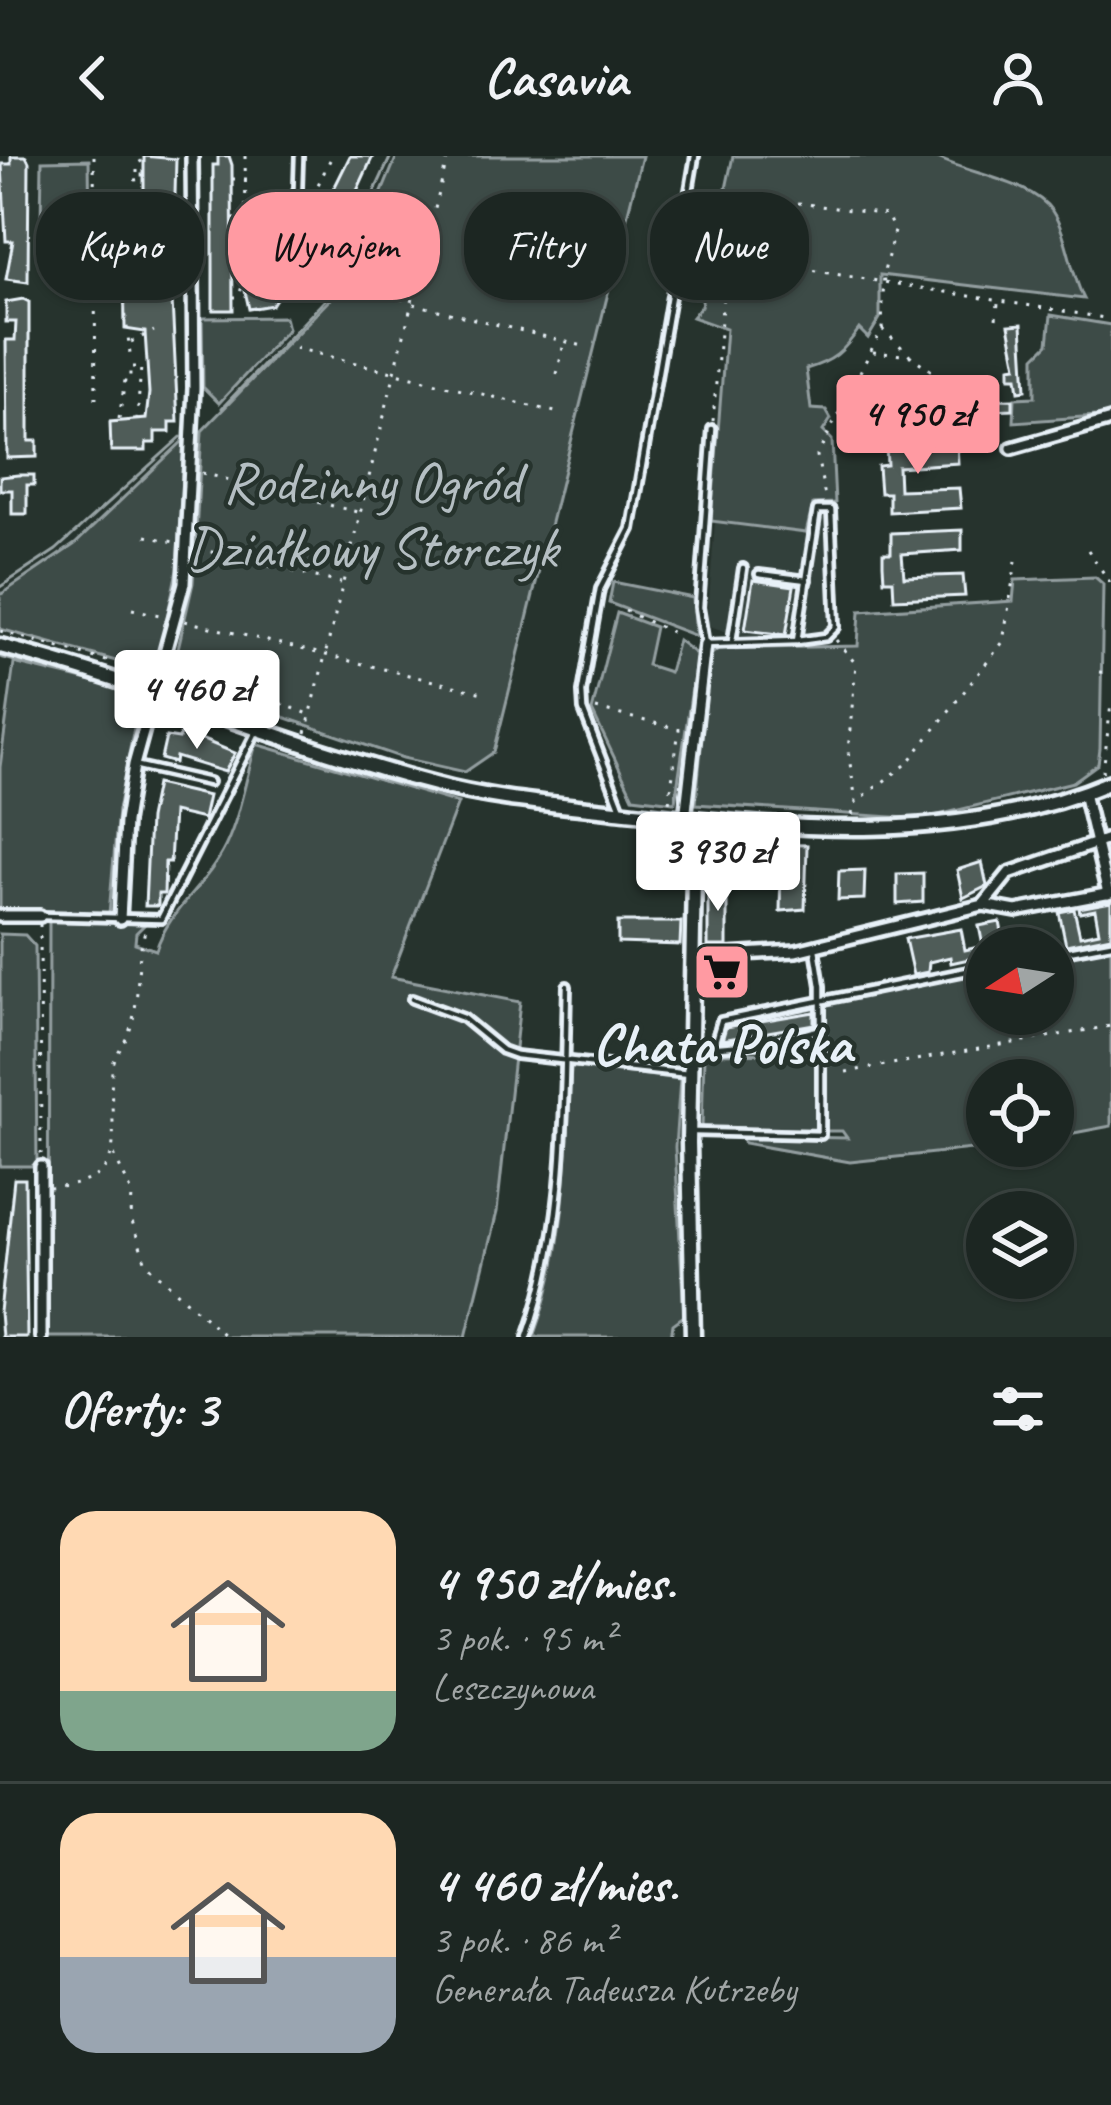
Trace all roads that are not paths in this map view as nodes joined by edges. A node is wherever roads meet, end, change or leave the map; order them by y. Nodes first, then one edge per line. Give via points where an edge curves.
1 (192, 156) edge
2 (299, 156) edge
3 (695, 156) edge
4 (296, 192) edge
5 (1111, 420) edge
6 (712, 428) road end
7 (1012, 448) dead end
8 (743, 568) dead end
9 (759, 574) dead end
10 (807, 580) junction
11 (732, 641) junction
12 (797, 641) junction
13 (705, 644) junction
14 (0, 646) edge
15 (158, 691) junction
16 (259, 725) junction
17 (134, 765) junction
18 (209, 782) dead end
19 (1111, 782) edge
20 (1084, 794) junction
21 (622, 812) junction
22 (688, 820) junction
23 (1111, 838) edge
24 (1096, 843) junction
25 (1109, 893) edge
26 (983, 905) junction
27 (0, 916) edge
28 (40, 916) joint
29 (120, 919) junction
30 (1111, 943) edge
31 (814, 947) junction
32 (1074, 950) edge
33 (692, 957) junction
34 (966, 971) edge
35 (567, 986) dead end
36 (412, 999) dead end
37 (820, 1002) junction
38 (821, 1028) junction
39 (713, 1048) junction
40 (690, 1050) junction
41 (565, 1060) junction
42 (690, 1074) junction
43 (689, 1132) junction
44 (41, 1167) road end
45 (41, 1337) edge
46 (527, 1337) edge
47 (693, 1337) edge

1 - 15 street via 194,401 184,583
2 - 4 lane
3 - 21 lane via 631,529 600,589 582,692
5 - 7 street
6 - 13 lane via 699,607
8 - 11 lane
9 - 10 lane
10 - 12 lane
10 - 12 lane via 817,510 831,510 831,633
11 - 12 lane
11 - 13 lane
13 - 22 street
14 - 15 street
15 - 16 street
15 - 17 street
16 - 21 street via 446,787
16 - 29 lane via 161,919
17 - 18 lane
17 - 29 street
19 - 20 street
20 - 22 street via 924,828
20 - 24 street
21 - 22 street
22 - 33 street
23 - 24 street
24 - 25 street
24 - 26 street via 1009,873
25 - 26 street via 1016,911
26 - 31 street
27 - 28 street
28 - 29 lane
30 - 32 lane
31 - 33 street
31 - 37 lane
33 - 40 street
34 - 37 lane
35 - 41 lane
36 - 41 lane via 464,1018 502,1050
37 - 38 lane
37 - 39 lane via 721,1021
38 - 39 lane
38 - 43 lane via 821,1135
39 - 40 lane
40 - 42 street
41 - 42 lane
41 - 46 lane via 548,1272
42 - 43 street
43 - 47 street
44 - 45 street

